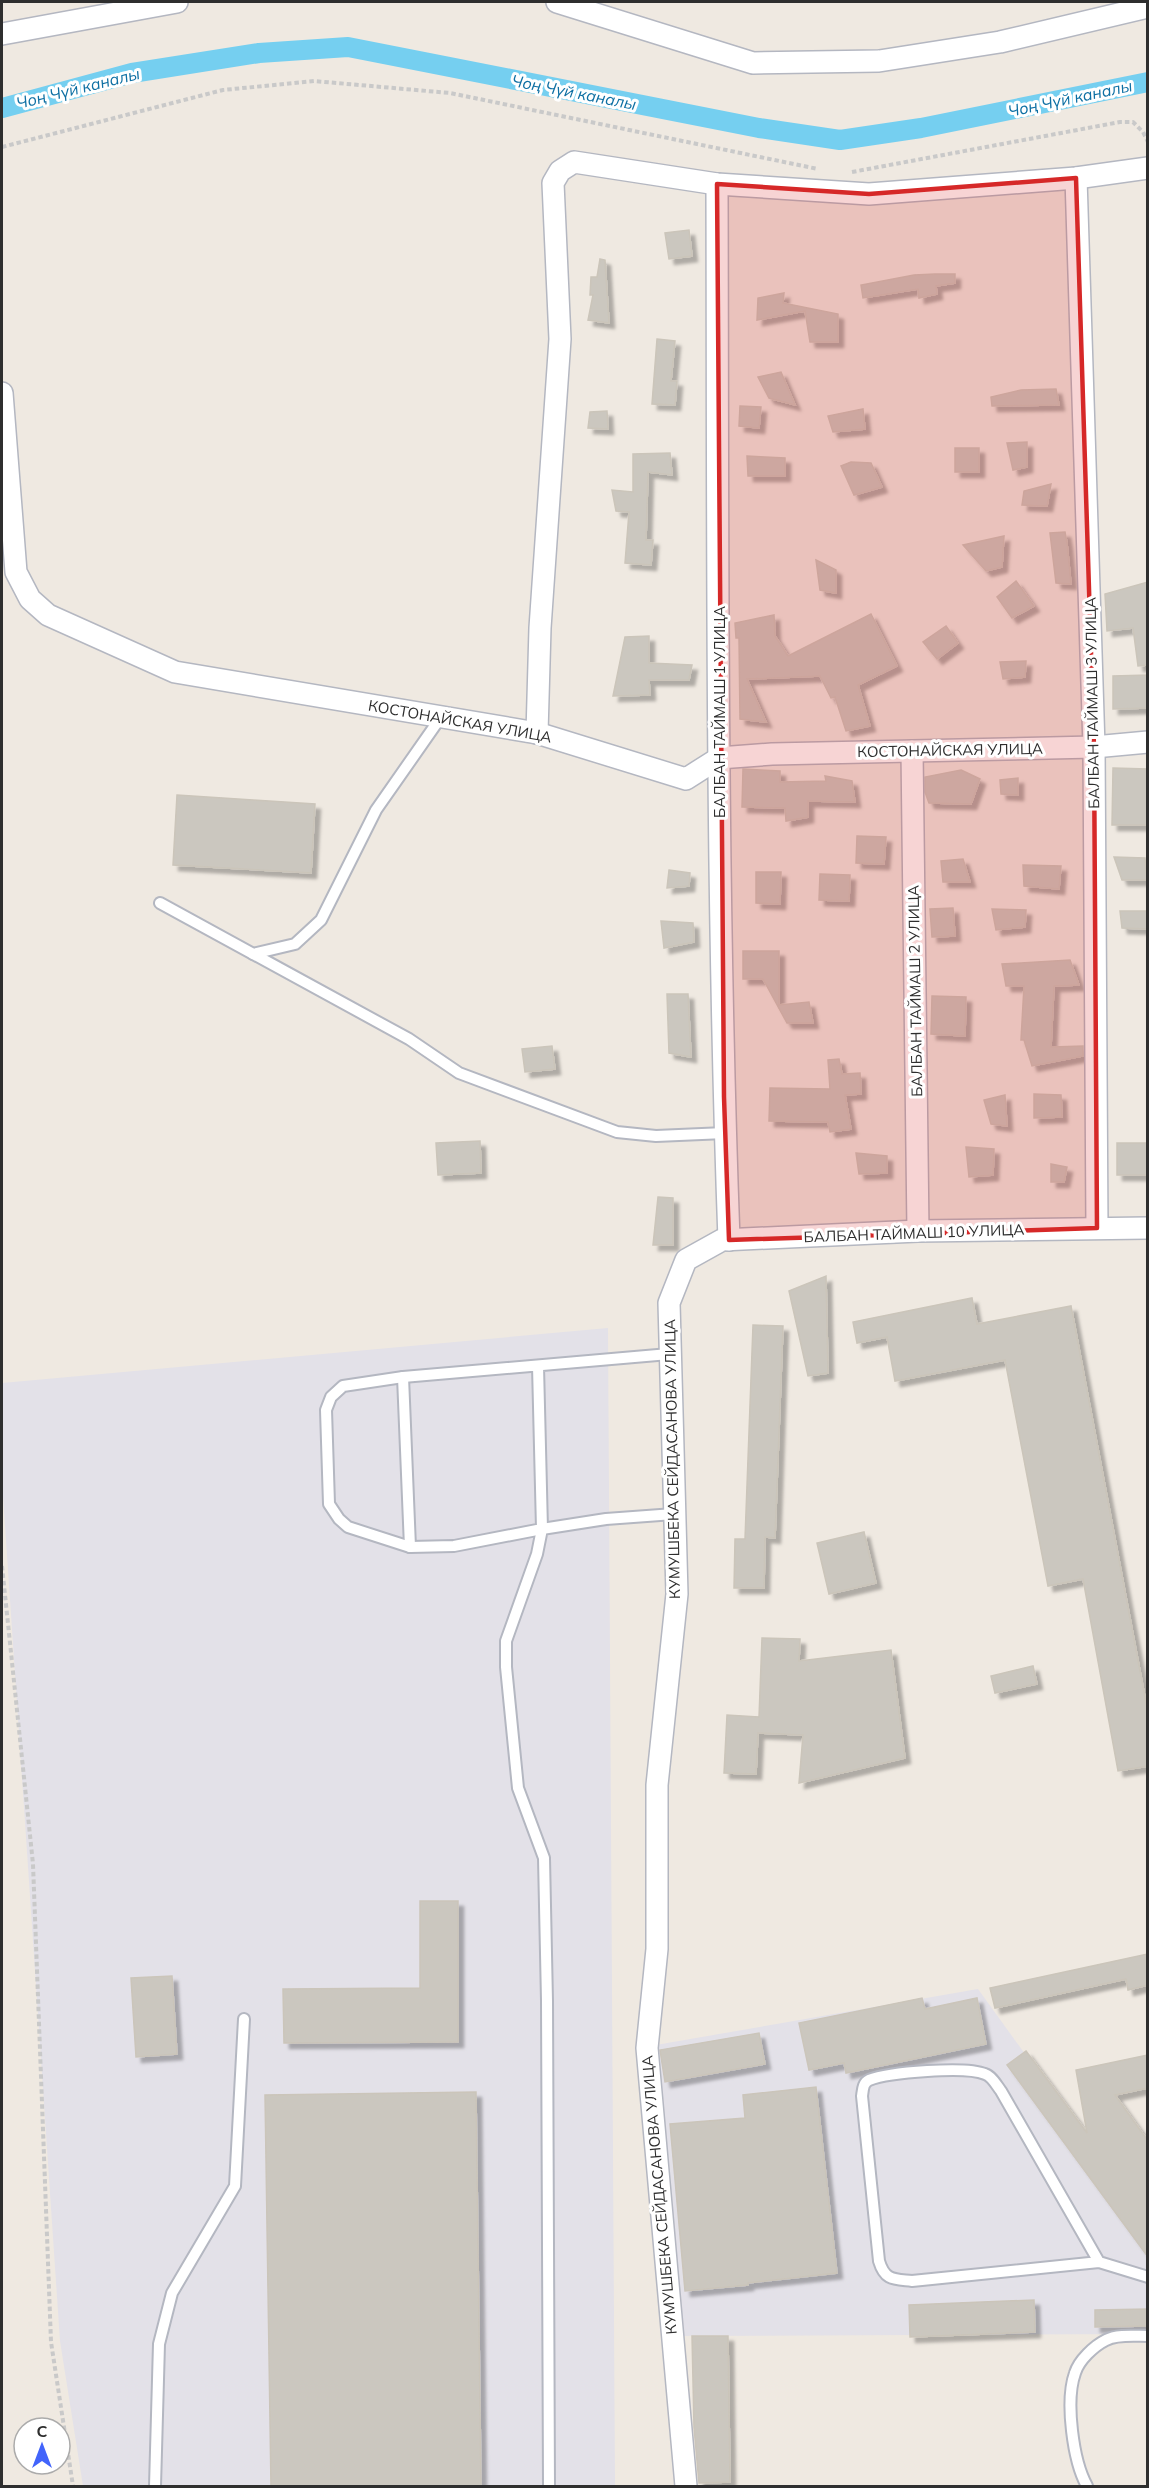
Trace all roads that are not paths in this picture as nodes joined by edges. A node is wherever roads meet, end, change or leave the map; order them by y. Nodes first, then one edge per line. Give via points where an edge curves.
1 (177, 2) edge
2 (557, 2) edge
3 (1148, 7) edge
4 (2, 34) edge
5 (1148, 168) edge
6 (1076, 178) junction
7 (717, 184) junction
8 (2, 393) edge
9 (441, 716) junction
10 (537, 733) junction
11 (1148, 742) edge
12 (1094, 747) junction
13 (912, 751) junction
14 (718, 758) junction
15 (160, 903) dead end
16 (253, 954) junction
17 (725, 1133) junction
18 (1097, 1228) junction
19 (918, 1231) junction
20 (1147, 1231) edge
21 (729, 1240) junction
22 (686, 1260) joint
23 (669, 1354) junction
24 (538, 1366) junction
25 (403, 1377) junction
26 (674, 1514) junction
27 (542, 1529) junction
28 (410, 1547) junction
29 (244, 2019) dead end
30 (1099, 2262) junction
31 (1148, 2277) edge
32 (1148, 2336) edge
33 (155, 2487) edge
34 (549, 2487) edge
35 (686, 2487) edge
36 (1087, 2487) edge

1 - 4 street
2 - 3 street via 753,63 879,61 1000,42
5 - 6 street
6 - 7 street via 869,194
6 - 12 street, БАЛБАН ТАЙМАШ 3 УЛИЦА
7 - 10 street via 574,162 560,171 553,183 560,339 540,628
7 - 14 street, БАЛБАН ТАЙМАШ 1 УЛИЦА
8 - 9 street, КОСТОНАЙСКАЯ УЛИЦА via 16,572 30,599 48,615 175,672
9 - 10 street, КОСТОНАЙСКАЯ УЛИЦА
9 - 16 lane via 376,810 321,920 295,944
10 - 14 street, КОСТОНАЙСКАЯ УЛИЦА via 686,779
11 - 12 street, КОСТОНАЙСКАЯ УЛИЦА
12 - 13 street, КОСТОНАЙСКАЯ УЛИЦА
12 - 18 street, БАЛБАН ТАЙМАШ 3 УЛИЦА
13 - 14 street, КОСТОНАЙСКАЯ УЛИЦА
13 - 19 street, БАЛБАН ТАЙМАШ 2 УЛИЦА
14 - 17 street, БАЛБАН ТАЙМАШ 1 УЛИЦА
15 - 16 lane
16 - 17 lane via 408,1039 459,1073 617,1132 656,1136
17 - 21 street, БАЛБАН ТАЙМАШ 1 УЛИЦА
18 - 19 street, БАЛБАН ТАЙМАШ 10 УЛИЦА
18 - 20 street, БАЛБАН ТАЙМАШ 10 УЛИЦА
19 - 21 street, БАЛБАН ТАЙМАШ 10 УЛИЦА
21 - 22 street, БАЛБАН ТАЙМАШ 10 УЛИЦА
22 - 23 street, КУМУШБЕКА СЕЙДАСАНОВА УЛИЦА via 669,1303
23 - 24 lane
23 - 26 street, КУМУШБЕКА СЕЙДАСАНОВА УЛИЦА
24 - 25 lane
24 - 27 lane
25 - 28 lane
25 - 28 lane via 343,1386 331,1397 326,1410 330,1504 339,1519 348,1527
26 - 27 lane
26 - 35 street, КУМУШБЕКА СЕЙДАСАНОВА УЛИЦА via 677,1594 657,1785 657,1948 647,2048
27 - 28 lane via 454,1546
27 - 34 lane via 506,1641 506,1667 518,1788 544,1858
29 - 33 lane via 235,2186 172,2293 159,2344
30 - 30 lane via 988,2074 962,2068 868,2080 863,2085 882,2272 891,2278 912,2281
30 - 31 lane
32 - 36 lane via 1108,2338 1092,2349 1075,2371 1071,2392 1074,2451

